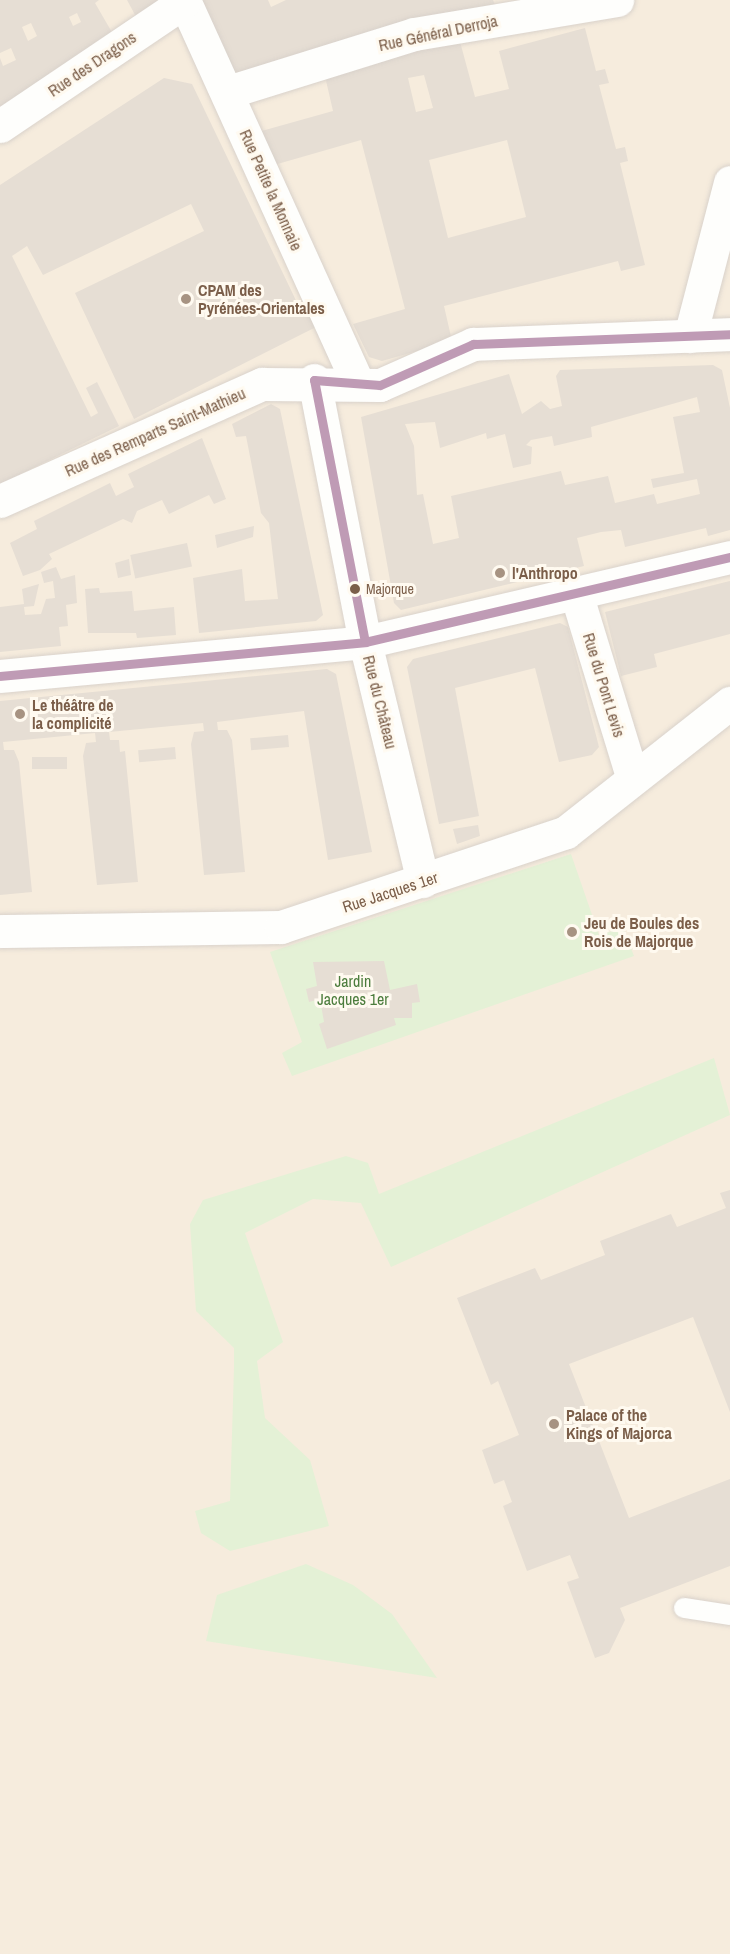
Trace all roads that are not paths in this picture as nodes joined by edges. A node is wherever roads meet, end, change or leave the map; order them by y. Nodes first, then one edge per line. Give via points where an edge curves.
1 (617, 0) edge
2 (184, 1) edge
3 (228, 92) junction
4 (0, 126) edge
5 (730, 182) edge
6 (730, 334) edge
7 (690, 336) junction
8 (314, 380) junction
9 (356, 380) junction
10 (0, 501) edge
11 (730, 557) edge
12 (576, 593) junction
13 (365, 642) junction
14 (0, 676) edge
15 (730, 703) edge
16 (632, 776) junction
17 (423, 881) junction
18 (0, 931) edge
19 (684, 1608) dead end
20 (730, 1615) edge

1 - 3 street, Rue Général Derroja via 414,34
2 - 3 street, Rue Petite la Monnaie
2 - 4 street, Rue des Dragons
3 - 9 street, Rue Petite la Monnaie
5 - 7 street
6 - 7 street, Rue des Remparts Saint-Mathieu
7 - 9 street, Rue des Remparts Saint-Mathieu via 473,344 380,385
8 - 9 street, Rue des Remparts Saint-Mathieu
8 - 10 street, Rue des Remparts Saint-Mathieu via 262,384
8 - 13 street, Rue du Château
11 - 12 street
12 - 13 street
12 - 16 street, Rue du Pont Levis
13 - 14 street
13 - 17 street, Rue du Château
15 - 16 street, Rue Jacques 1er
16 - 17 street, Rue Jacques 1er via 566,832
17 - 18 street, Rue Jacques 1er via 281,927
19 - 20 lane

